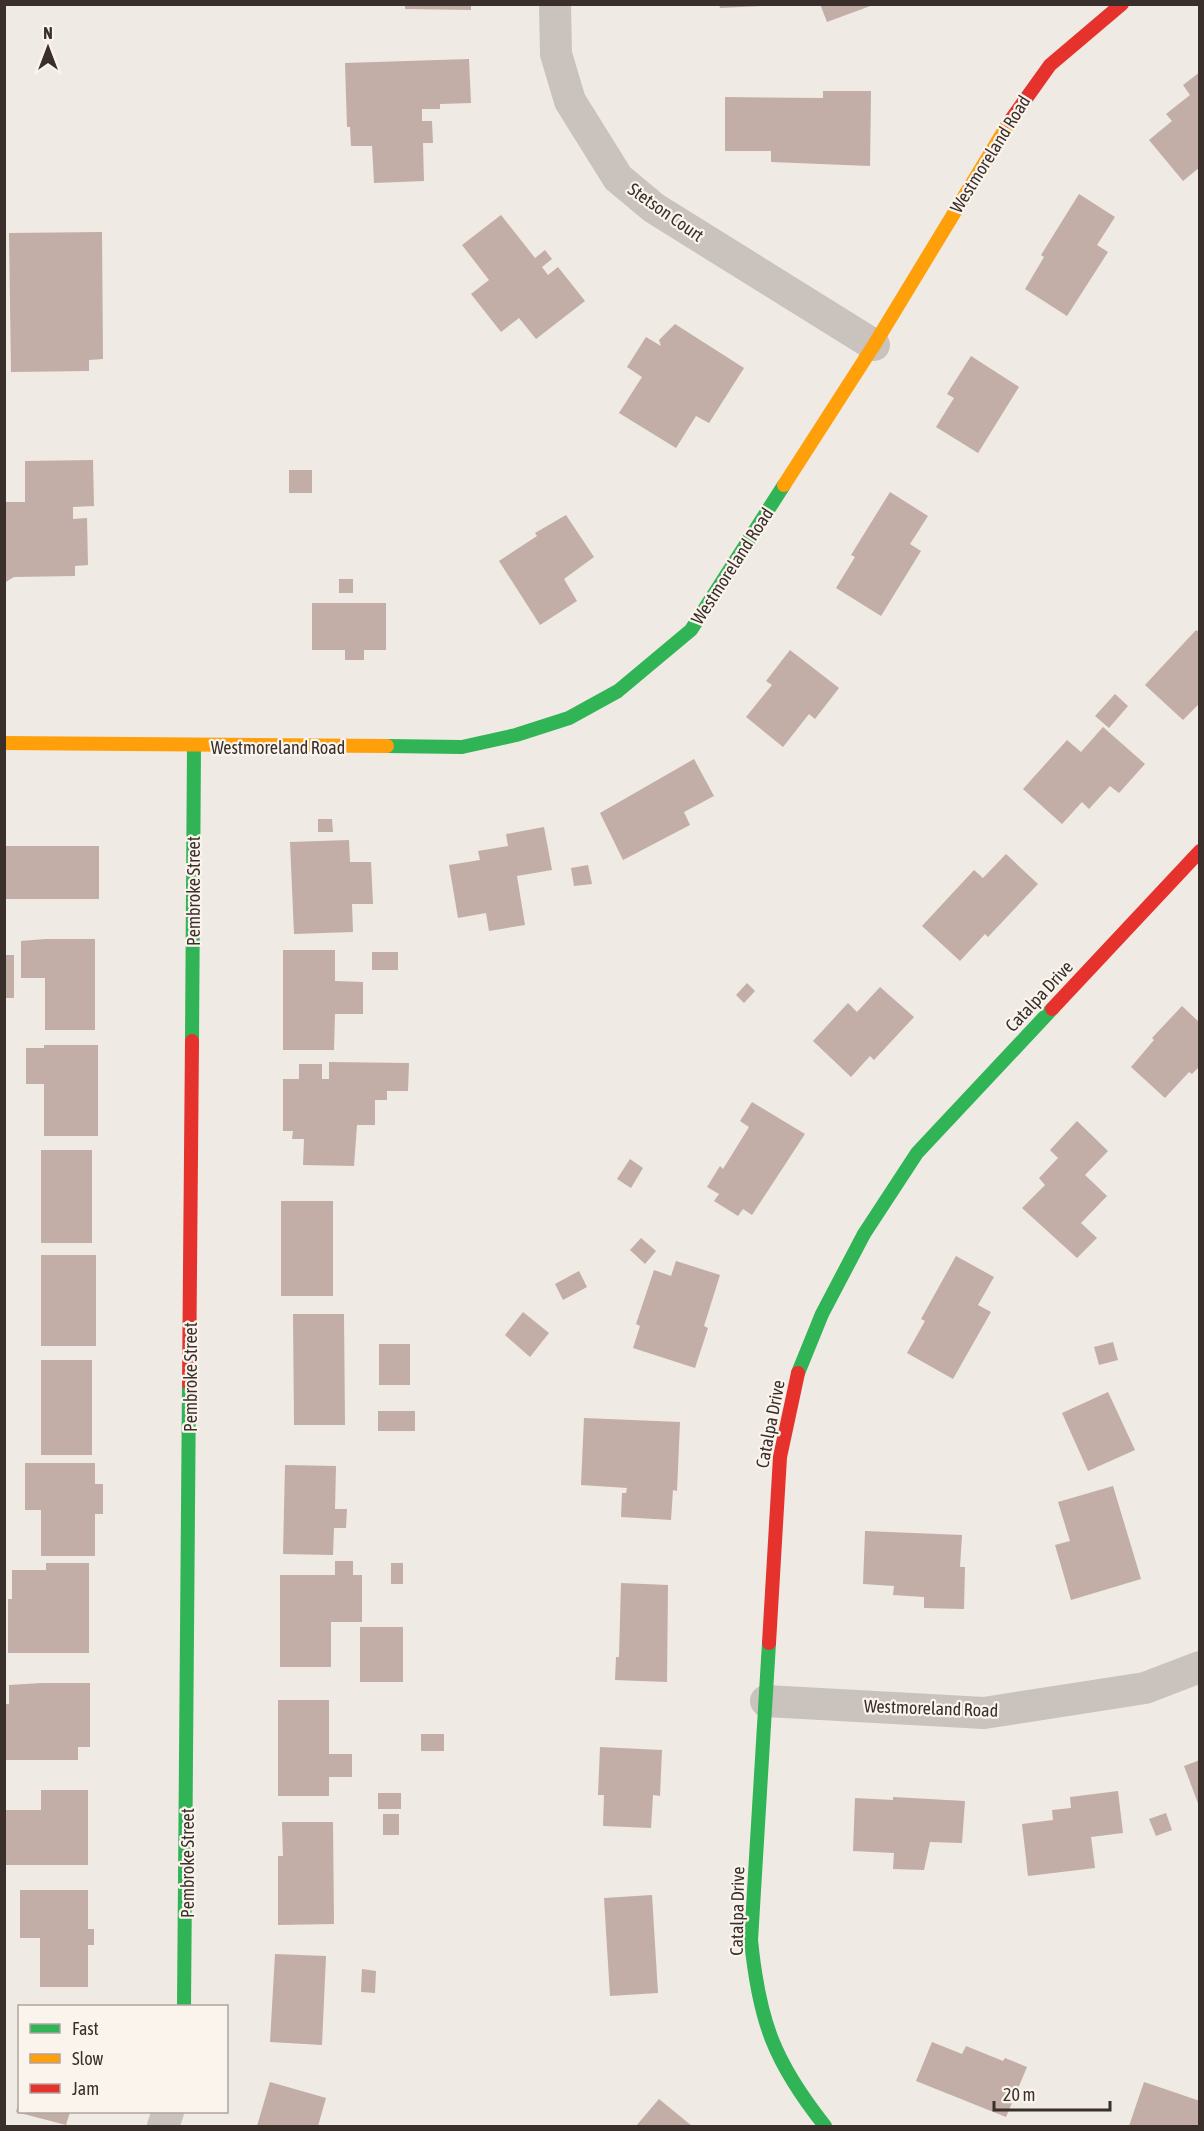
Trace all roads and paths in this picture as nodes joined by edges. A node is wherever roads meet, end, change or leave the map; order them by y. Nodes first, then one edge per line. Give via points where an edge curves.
1 (555, 4) edge
2 (1122, 4) edge
3 (874, 345) junction
4 (4, 743) edge
5 (194, 747) junction
6 (1200, 851) edge
7 (1200, 1667) edge
8 (766, 1701) junction
9 (184, 2005) edge
10 (825, 2127) edge

1 - 3 street, Stetson Court via 556,54 570,101 618,178 654,208
2 - 3 street, Westmoreland Road via 1050,65 1017,109
3 - 5 street, Westmoreland Road via 691,630 614,693 569,718 462,747
4 - 5 street, Westmoreland Road
5 - 9 street, Pembroke Street
6 - 8 street, Catalpa Drive via 917,1153 864,1234 822,1314 795,1381 780,1457
7 - 8 street, Westmoreland Road via 1145,1688 984,1713
8 - 10 street, Catalpa Drive via 751,1940 757,1995 772,2044 799,2095

